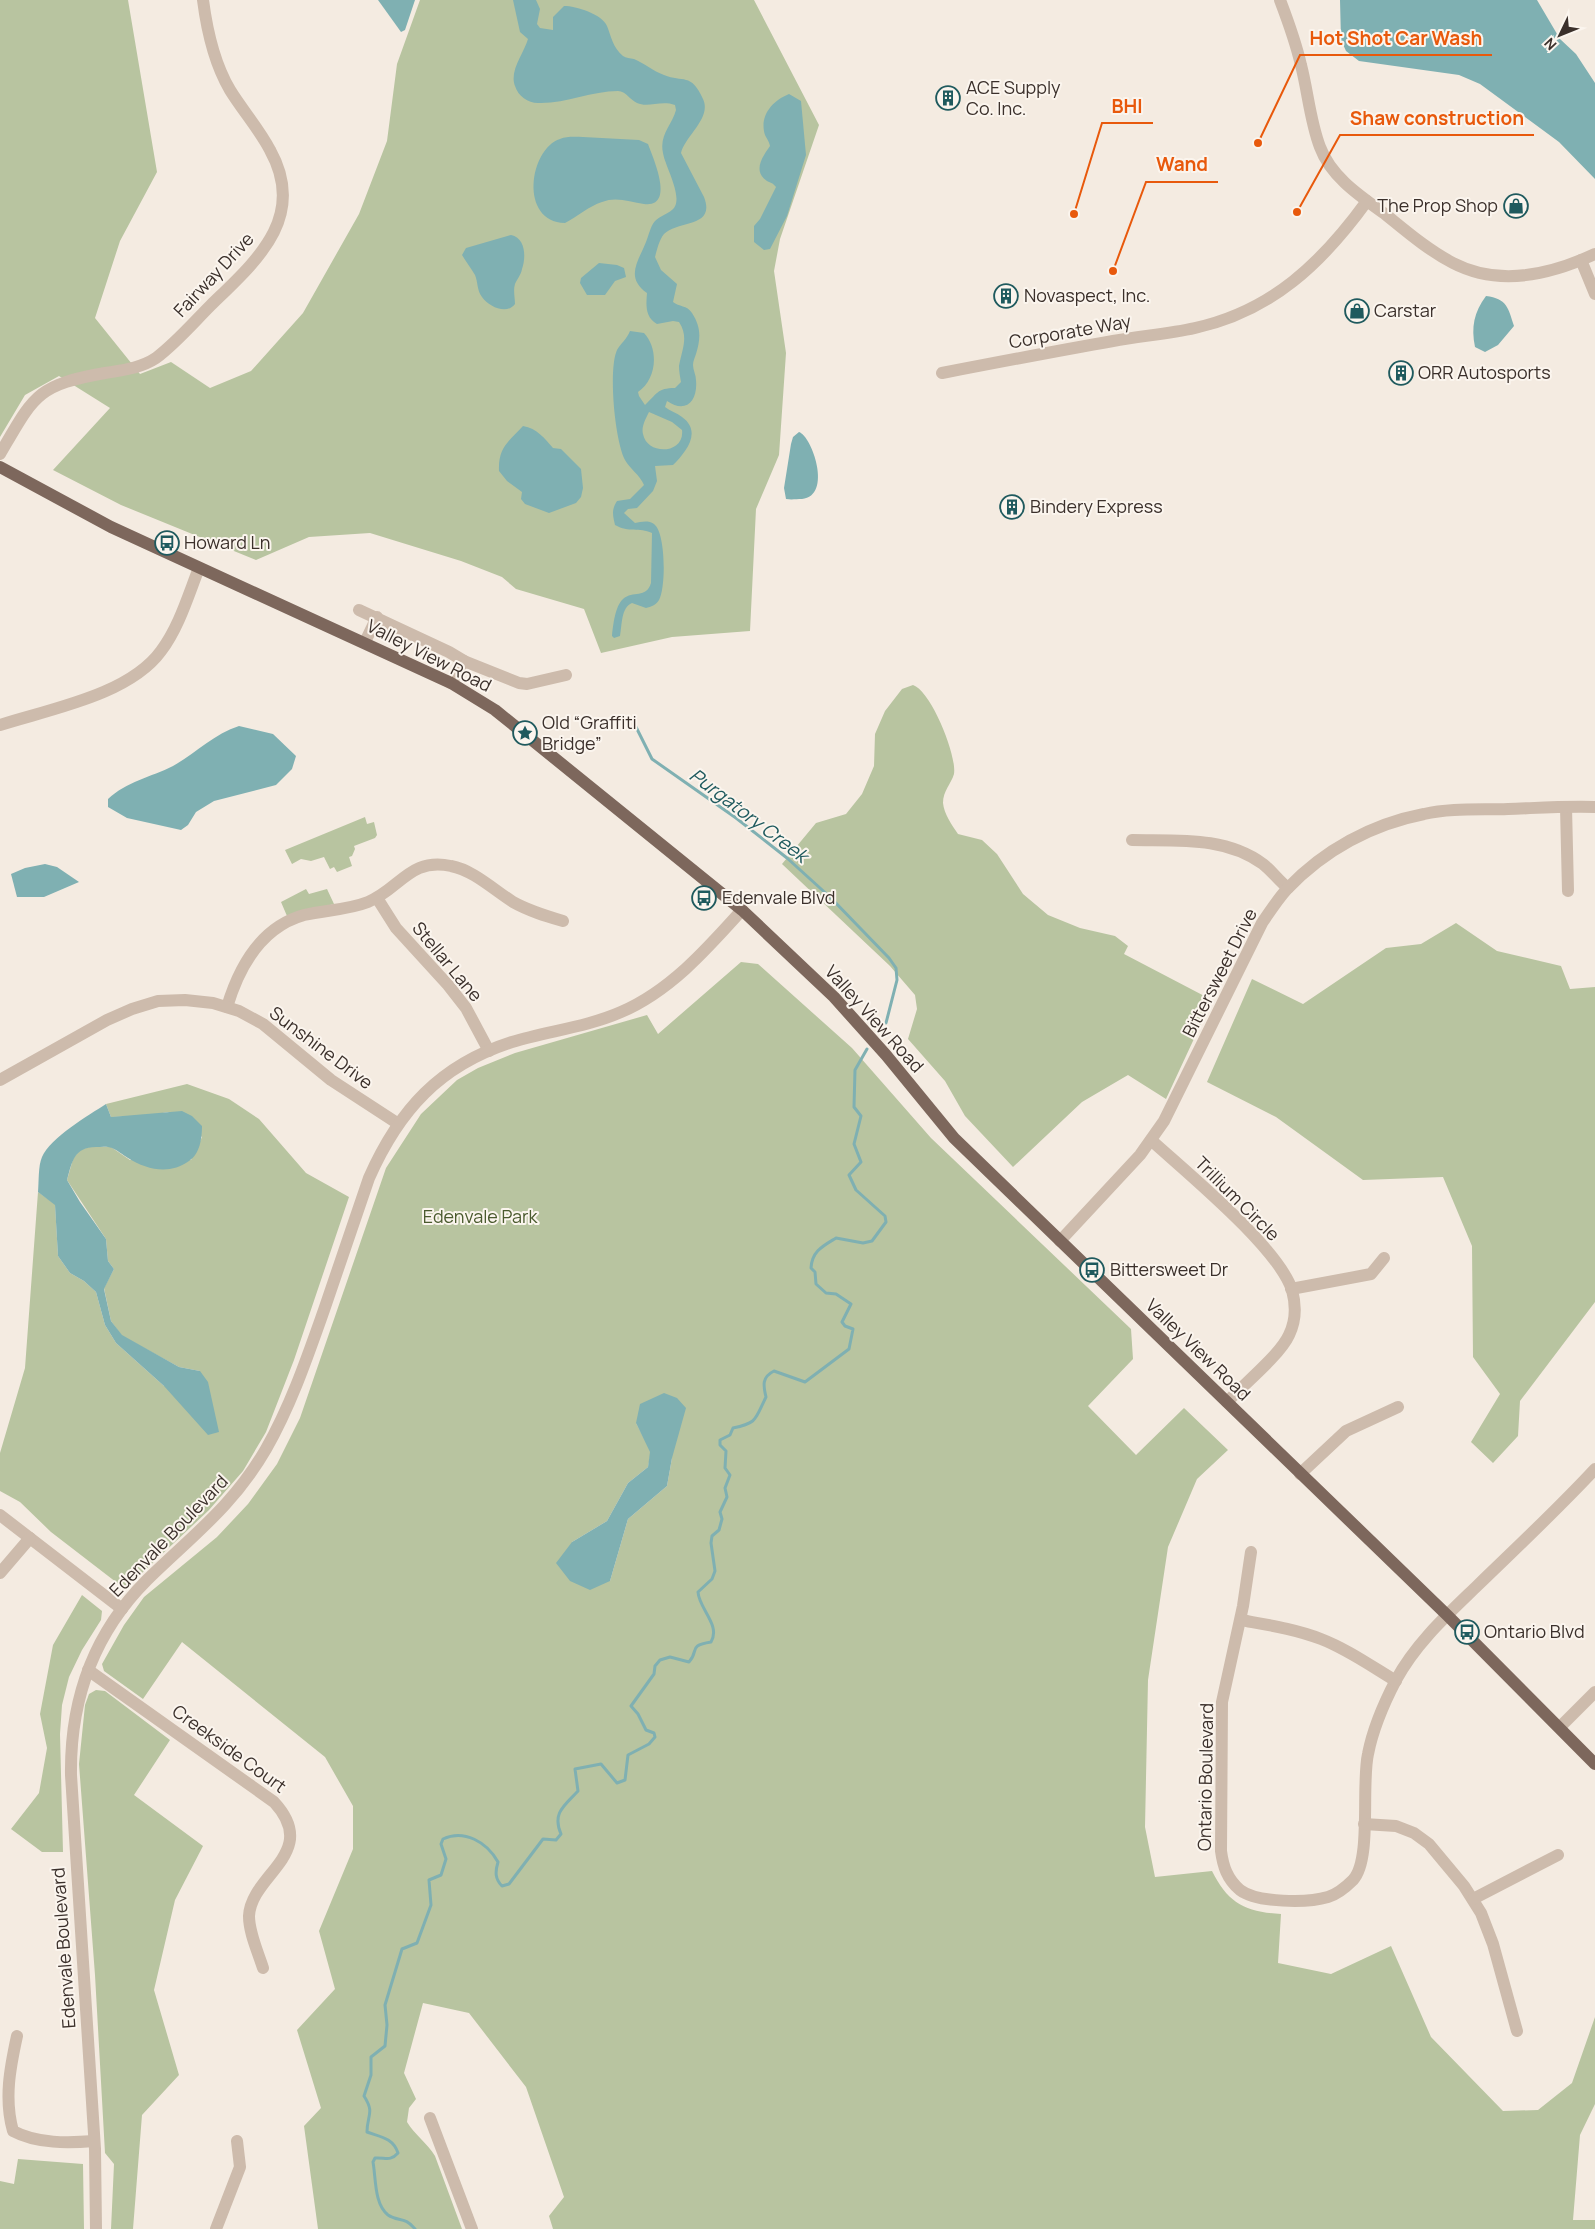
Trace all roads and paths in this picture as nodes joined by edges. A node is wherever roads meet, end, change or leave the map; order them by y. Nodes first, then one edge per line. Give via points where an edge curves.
1 (203, 0) edge
2 (1280, 0) edge
3 (1367, 201) junction
4 (1595, 254) edge
5 (1581, 260) junction
6 (1595, 294) edge
7 (942, 373) dead end
8 (0, 454) edge
9 (0, 468) edge
10 (199, 568) junction
11 (359, 610) dead end
12 (377, 617) junction
13 (364, 642) junction
14 (464, 661) junction
15 (566, 675) dead end
16 (451, 683) junction
17 (0, 725) edge
18 (1566, 807) junction
19 (1595, 807) edge
20 (1132, 840) dead end
21 (1288, 888) junction
22 (1568, 891) dead end
23 (377, 898) junction
24 (742, 910) junction
25 (563, 921) dead end
26 (226, 1006) junction
27 (490, 1051) junction
28 (0, 1080) edge
29 (398, 1123) junction
30 (1151, 1140) junction
31 (1060, 1241) junction
32 (1384, 1258) dead end
33 (1291, 1289) junction
34 (1227, 1402) junction
35 (1398, 1407) dead end
36 (1595, 1469) edge
37 (1300, 1474) junction
38 (0, 1515) edge
39 (30, 1538) junction
40 (1252, 1552) dead end
41 (0, 1573) edge
42 (122, 1609) junction
43 (1447, 1615) junction
44 (1241, 1620) junction
45 (88, 1670) junction
46 (1396, 1681) junction
47 (1595, 1692) edge
48 (1560, 1727) junction
49 (1595, 1764) edge
50 (1364, 1824) junction
51 (1558, 1855) dead end
52 (1473, 1899) junction
53 (263, 1968) dead end
54 (1517, 2031) dead end
55 (17, 2036) dead end
56 (430, 2118) dead end
57 (94, 2141) junction
58 (237, 2141) dead end
59 (96, 2229) edge
60 (216, 2229) edge
61 (472, 2229) edge

1 - 8 street, Fairway Drive via 216,59 229,88 271,151 280,173 281,207 270,241 254,262 156,358 131,369 64,381 40,395 24,413
2 - 3 street via 1301,64 1320,147 1343,181
3 - 5 street via 1434,252 1474,272 1520,276
3 - 7 street, Corporate Way via 1327,252 1306,272 1287,288 1247,310 1194,329 1114,340
4 - 5 street
5 - 6 street
9 - 10 main road, Valley View Road via 111,527
10 - 13 main road, Valley View Road
10 - 17 street via 173,632 161,652 144,670 103,692
11 - 12 street
12 - 13 street
12 - 14 street
13 - 16 main road, Valley View Road
14 - 15 street via 519,683
14 - 16 street
16 - 24 main road, Valley View Road via 503,716
18 - 19 street, Bittersweet Drive
18 - 21 street, Bittersweet Drive via 1426,813 1393,821 1333,850
18 - 22 street
20 - 21 street via 1198,841 1233,848 1264,865
21 - 30 street, Bittersweet Drive via 1258,930 1184,1084
23 - 25 street via 411,871 424,865 452,866 516,903
23 - 26 street via 347,908 302,916 283,924 252,952 240,969
23 - 27 street, Stellar Lane via 396,928 466,1008
24 - 27 street, Edenvale Boulevard via 654,995 599,1020
24 - 31 main road, Valley View Road via 834,997 954,1138
26 - 28 street, Sunshine Drive via 186,1000 132,1008
26 - 29 street, Sunshine Drive via 263,1024 331,1080
27 - 29 street, Edenvale Boulevard via 449,1072 424,1093
29 - 42 street, Edenvale Boulevard via 369,1178 300,1378 266,1449 220,1513 147,1580
30 - 31 street, Bittersweet Drive via 1113,1187
30 - 33 street, Trillium Circle via 1257,1240 1279,1267
31 - 34 main road, Valley View Road
32 - 33 street via 1371,1274
33 - 34 street, Trillium Circle via 1295,1307 1289,1336
34 - 37 main road, Valley View Road
35 - 37 street via 1346,1431
36 - 43 street, Ontario Boulevard
37 - 43 main road, Valley View Road
38 - 39 street
39 - 41 street
39 - 42 street
40 - 44 street, Ontario Boulevard
42 - 45 street, Edenvale Boulevard via 106,1632
43 - 46 street, Ontario Boulevard via 1411,1654
43 - 48 main road, Valley View Road
44 - 46 street via 1322,1639
44 - 50 street, Ontario Boulevard via 1222,1702 1220,1851 1230,1880 1254,1898 1329,1897 1355,1878 1361,1864
45 - 53 street, Creekside Court via 274,1802 282,1811 288,1822 288,1846 258,1892 249,1916
45 - 57 street, Edenvale Boulevard via 73,1722 71,1766
46 - 50 street, Ontario Boulevard via 1378,1719 1368,1754
47 - 48 street
48 - 49 main road, Valley View Road
50 - 52 street via 1396,1826 1414,1833 1429,1844
51 - 52 street
52 - 54 street via 1493,1944
55 - 57 street via 8,2093 13,2131 41,2140
56 - 61 street
57 - 59 street, Edenvale Boulevard
58 - 60 street via 240,2168

